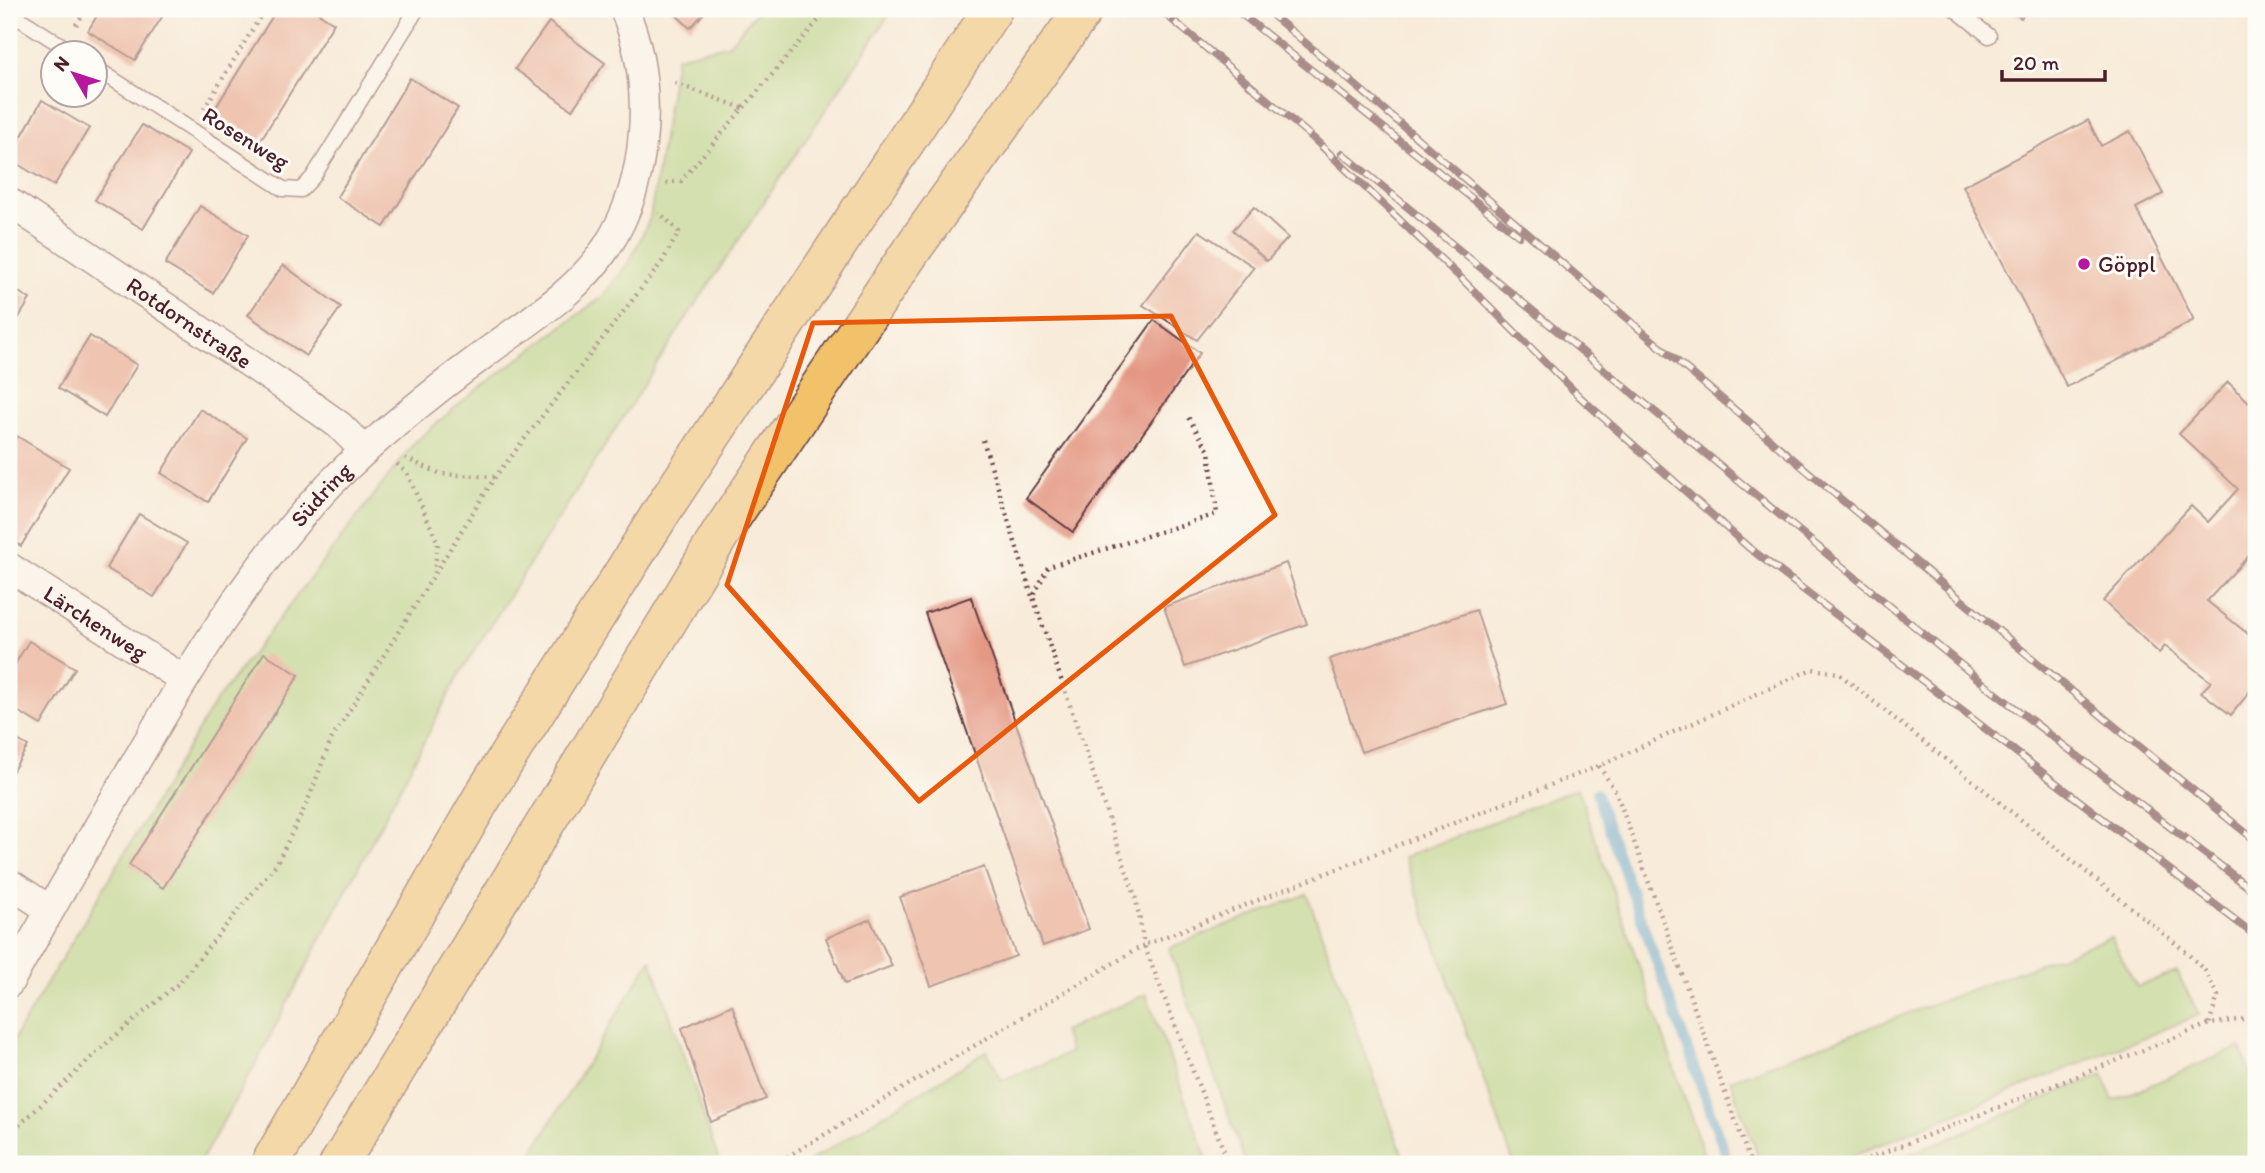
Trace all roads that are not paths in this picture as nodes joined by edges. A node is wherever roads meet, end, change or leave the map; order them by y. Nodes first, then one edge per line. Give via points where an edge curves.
1 (417, 9) edge
2 (624, 9) edge
3 (993, 9) edge
4 (1955, 9) edge
5 (1083, 10) edge
6 (9, 12) edge
7 (1989, 36) dead end
8 (50, 38) edge
9 (108, 76) edge
10 (9, 202) edge
11 (368, 447) junction
12 (9, 567) edge
13 (183, 679) junction
14 (9, 883) edge
15 (50, 910) junction
16 (9, 982) edge
17 (270, 1164) edge
18 (339, 1164) edge

1 - 9 lane, Rosenweg via 301,190 283,189
2 - 11 street, Südring via 640,62 642,126 634,187 606,248 584,275
3 - 17 highway via 676,488 482,796
4 - 7 lane
5 - 18 highway via 911,251 721,533
6 - 8 lane
10 - 11 street, Rotdornstraße
11 - 13 street, Südring via 272,550
12 - 13 street, Lärchenweg
13 - 15 street, Südring
14 - 15 street
15 - 16 street, Südring

